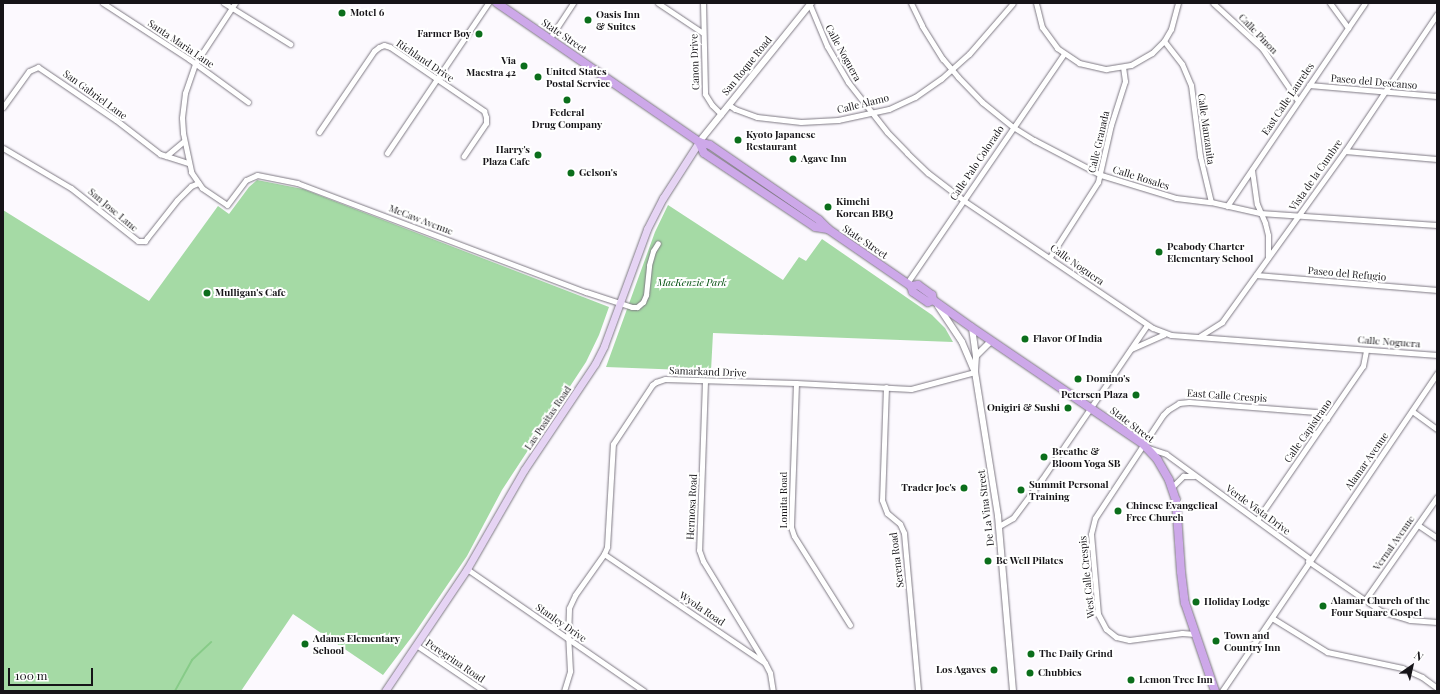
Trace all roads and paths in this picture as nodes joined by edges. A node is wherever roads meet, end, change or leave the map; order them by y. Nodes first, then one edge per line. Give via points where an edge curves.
1 (103, 3) edge
2 (224, 3) edge
3 (236, 3) edge
4 (488, 3) edge
5 (497, 3) edge
6 (573, 3) edge
7 (658, 3) edge
8 (703, 3) edge
9 (911, 3) edge
10 (1013, 3) edge
11 (1036, 3) edge
12 (1178, 3) edge
13 (1213, 3) edge
14 (1330, 3) edge
15 (1365, 3) edge
16 (810, 4) edge
17 (232, 8) junction
18 (1437, 14) edge
19 (1348, 28) junction
20 (703, 33) junction
21 (550, 38) junction
22 (1164, 41) junction
23 (290, 44) dead end
24 (1064, 54) junction
25 (195, 64) junction
26 (1124, 67) junction
27 (951, 69) junction
28 (437, 79) junction
29 (1308, 85) junction
30 (1385, 92) junction
31 (1437, 96) edge
32 (1298, 101) junction
33 (248, 102) dead end
34 (729, 105) junction
35 (3, 107) edge
36 (871, 113) junction
37 (721, 114) junction
38 (1013, 127) junction
39 (319, 132) dead end
40 (184, 141) junction
41 (699, 142) junction
42 (3, 148) edge
43 (1345, 151) junction
44 (387, 153) dead end
45 (166, 156) junction
46 (464, 156) dead end
47 (1437, 159) edge
48 (188, 164) junction
49 (1252, 170) junction
50 (1101, 175) junction
51 (198, 183) junction
52 (963, 200) junction
53 (1211, 202) junction
54 (1227, 206) junction
55 (1260, 213) junction
56 (1299, 214) junction
57 (1437, 225) edge
58 (658, 243) dead end
59 (1268, 257) junction
60 (1050, 258) junction
61 (1256, 275) junction
62 (909, 284) junction
63 (1437, 290) edge
64 (935, 301) junction
65 (619, 304) junction
66 (1147, 325) junction
67 (972, 328) junction
68 (1164, 334) junction
69 (1199, 336) junction
70 (991, 341) junction
71 (1130, 349) junction
72 (1366, 350) junction
73 (1437, 355) edge
74 (976, 356) junction
75 (975, 372) junction
76 (1437, 373) edge
77 (705, 381) junction
78 (796, 383) junction
79 (886, 387) junction
80 (1090, 407) junction
81 (1412, 412) junction
82 (1327, 419) junction
83 (1437, 429) edge
84 (1145, 446) junction
85 (1195, 476) junction
86 (1172, 487) junction
87 (1437, 497) edge
88 (1257, 520) junction
89 (1418, 525) junction
90 (999, 526) junction
91 (1437, 538) edge
92 (604, 554) junction
93 (1309, 560) junction
94 (467, 569) junction
95 (1365, 600) junction
96 (1272, 618) junction
97 (1437, 622) edge
98 (850, 625) dead end
99 (1195, 634) junction
100 (568, 638) junction
101 (416, 645) junction
102 (764, 663) junction
103 (1437, 688) edge
104 (566, 690) edge
105 (385, 691) edge
106 (484, 691) edge
107 (644, 691) edge
108 (773, 691) edge
109 (918, 691) edge
110 (1013, 691) edge
111 (1215, 691) edge
112 (1222, 691) edge

1 - 25 street, Santa Maria Lane
2 - 17 street
3 - 17 street
4 - 28 street
5 - 21 main road, State Street
6 - 21 street
7 - 20 street
8 - 20 street, Canon Drive
9 - 27 street, Calle Rosales via 932,43
10 - 27 street, Calle Alamo via 969,54
11 - 24 street via 1046,35
12 - 22 street via 1174,22
13 - 32 street, Calle Pinon via 1262,48
14 - 19 street
15 - 19 street, East Calle Laureles
16 - 34 street, San Roque Road
16 - 36 street, Calle Noguera via 818,27 837,64
17 - 23 street
17 - 25 street
18 - 30 street, Vista de la Cumbre
19 - 29 street, East Calle Laureles
20 - 37 street, Canon Drive via 705,94
21 - 41 main road, State Street
22 - 26 street via 1146,57
22 - 53 street, Calle Manzanita via 1182,64 1191,84 1200,156
24 - 26 street via 1092,67
24 - 38 street, Calle Palo Colorado
25 - 33 street, Santa Maria Lane
25 - 40 street via 183,104
26 - 50 street, Calle Granada via 1125,81 1111,125
27 - 36 street, Calle Alamo via 915,97
27 - 38 street, Calle Rosales via 982,102
28 - 39 street, Richland Drive via 390,48 379,47
28 - 44 street
28 - 46 street, Richland Drive via 485,114 486,123
29 - 30 street, Paseo del Descanso
29 - 32 street, East Calle Laureles
30 - 31 street, Paseo del Descanso
30 - 43 street, Vista de la Cumbre
32 - 49 street, East Calle Laureles
34 - 36 street, Calle Alamo via 757,117 785,121 838,120
34 - 37 street, San Roque Road
35 - 45 street, San Gabriel Lane via 29,71 38,67 116,120 150,148
36 - 52 street, Calle Noguera via 928,173
37 - 41 street, San Roque Road
38 - 50 street, Calle Rosales via 1055,153
38 - 52 street, Calle Palo Colorado
40 - 45 street
40 - 48 street
41 - 62 main road, State Street via 704,153 815,227 828,229
41 - 65 main road, Las Positas Road via 655,211
42 - 51 street, San Jose Lane via 71,188 138,241 145,241 177,200 191,186
43 - 47 street
43 - 56 street, Vista de la Cumbre
45 - 48 street, San Gabriel Lane
48 - 51 street
49 - 54 street, East Calle Laureles
49 - 55 street
50 - 53 street, Calle Rosales via 1176,198
50 - 60 street, Calle Granada
51 - 65 street, McCaw Avenue via 227,205 246,180 256,175 297,182
52 - 60 street, Calle Noguera
52 - 62 street, Calle Palo Colorado
53 - 54 street, Calle Rosales
54 - 55 street, Calle Rosales
55 - 56 street, Calle Rosales
55 - 59 street via 1268,235
56 - 57 street, Calle Rosales
56 - 59 street, Vista de la Cumbre
58 - 65 street, McCaw Avenue via 649,265 648,286 643,302 637,307
59 - 61 street, Vista de la Cumbre
60 - 66 street, Calle Noguera
61 - 63 street, Paseo del Refugio
61 - 69 street, Vista de la Cumbre via 1222,322
62 - 64 main road, State Street via 918,285 932,295
64 - 67 main road, State Street
64 - 75 street, De La Vina Street via 962,342
65 - 94 main road, Las Positas Road via 595,364 524,470
66 - 68 street, Calle Noguera
66 - 71 street
67 - 70 main road, State Street
67 - 74 street, De La Vina Street
68 - 69 street, Calle Noguera
68 - 71 street
69 - 72 street, Calle Noguera
70 - 74 street
70 - 80 main road, State Street
71 - 80 street
72 - 73 street, Calle Noguera
72 - 82 street, Calle Capistrano via 1363,366
74 - 75 street, De La Vina Street
75 - 79 street, Samarkand Drive via 914,389
75 - 90 street, De La Vina Street
76 - 81 street, Alamar Avenue
77 - 78 street, Samarkand Drive
77 - 92 street, Samarkand Drive via 665,379 656,382 616,438 611,450 607,547
77 - 102 street, Hermosa Road via 699,550 703,561
78 - 79 street, Samarkand Drive
78 - 98 street, Lomita Road via 791,528
79 - 109 street, Serena Road via 882,500 885,510 900,524 904,533
80 - 84 main road, State Street
80 - 90 street via 1022,506 1009,521
81 - 83 street
81 - 93 street, Alamar Avenue
82 - 84 street, East Calle Crespis via 1316,412 1184,402 1168,410
82 - 88 street, Calle Capistrano
84 - 85 street, Verde Vista Drive via 1166,454
84 - 86 main road, State Street via 1160,464
84 - 99 street, West Calle Crespis via 1093,524 1091,534 1098,614 1110,634 1123,639 1180,633
85 - 86 street via 1183,476
85 - 88 street, Verde Vista Drive
86 - 99 main road, State Street via 1178,513 1183,588
87 - 89 street, Vernal Avenue
88 - 93 street, Verde Vista Drive
89 - 91 street
89 - 95 street, Vernal Avenue
90 - 110 street, De La Vina Street
92 - 100 street, Samarkand Drive via 575,595 569,608
92 - 102 street, Wyola Road
93 - 95 street, Verde Vista Drive
93 - 96 street, Alamar Avenue
94 - 100 street, Stanley Drive
94 - 101 main road, Las Positas Road
95 - 97 street, Verde Vista Drive via 1398,618
96 - 103 street via 1327,652 1402,668 1422,677
96 - 112 street, Alamar Avenue
99 - 111 main road, State Street
100 - 104 street, Samarkand Drive via 570,670
100 - 107 street, Stanley Drive
101 - 105 main road, Las Positas Road
101 - 106 street, Peregrina Road
102 - 108 street via 770,673

